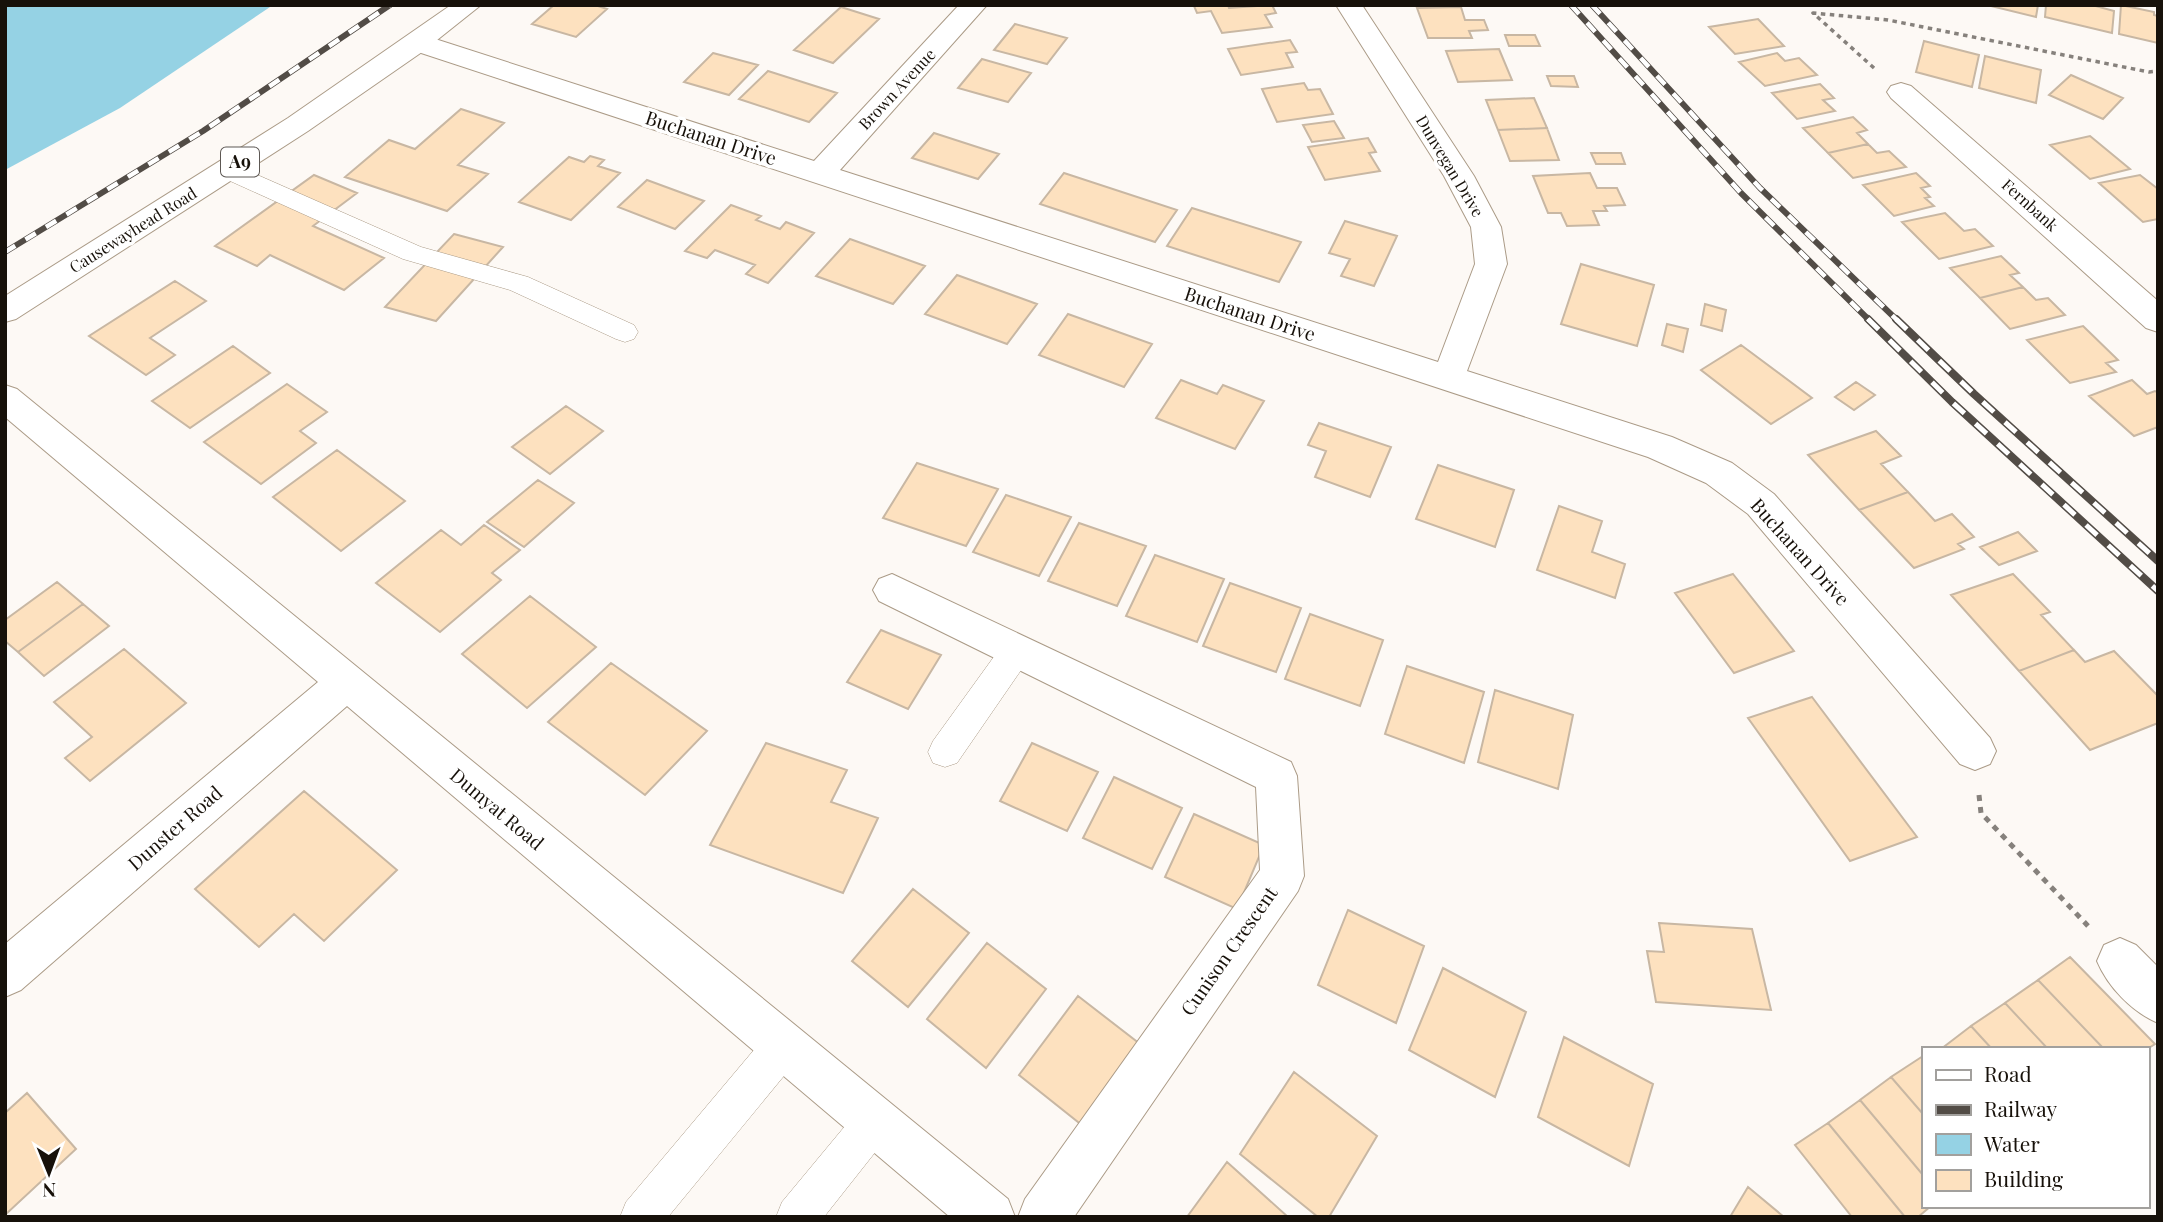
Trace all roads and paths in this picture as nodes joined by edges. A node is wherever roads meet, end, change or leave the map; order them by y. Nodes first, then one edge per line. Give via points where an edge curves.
1 (468, 5) edge
2 (974, 5) edge
3 (1349, 5) edge
4 (418, 43) junction
5 (2158, 71) edge
6 (1901, 92) joint
7 (228, 170) junction
8 (820, 173) junction
9 (5, 311) edge
10 (2158, 320) edge
11 (625, 332) dead end
12 (1446, 379) junction
13 (5, 398) edge
14 (892, 590) dead end
15 (1017, 650) junction
16 (345, 683) junction
17 (1975, 751) joint
18 (945, 752) dead end
19 (2120, 961) joint
20 (5, 974) edge
21 (2158, 1000) edge
22 (783, 1046) junction
23 (874, 1122) junction
24 (641, 1217) edge
25 (797, 1217) edge
26 (990, 1217) edge
27 (1043, 1217) edge

1 - 4 street, Causewayhead Road / A9
2 - 8 street, Brown Avenue
3 - 12 street, Dunvegan Drive via 1459,176 1486,227 1491,264
4 - 7 street, Causewayhead Road / A9
4 - 8 street, Buchanan Drive
5 - 6 path via 1888,20 1813,13
6 - 10 street, Fernbank
7 - 9 street, Causewayhead Road / A9
7 - 11 lane via 412,253 519,283
8 - 12 street, Buchanan Drive
12 - 17 street, Buchanan Drive via 1660,447 1719,474 1761,505
13 - 16 street, Dumyat Road
14 - 15 street, Cunison Crescent
15 - 18 lane
15 - 27 street, Cunison Crescent via 1276,776 1282,876
16 - 20 street, Dunster Road
16 - 22 street, Dumyat Road
17 - 19 path via 1981,813
19 - 21 street
22 - 23 street, Dumyat Road
22 - 24 lane
23 - 25 lane
23 - 26 street, Dumyat Road

